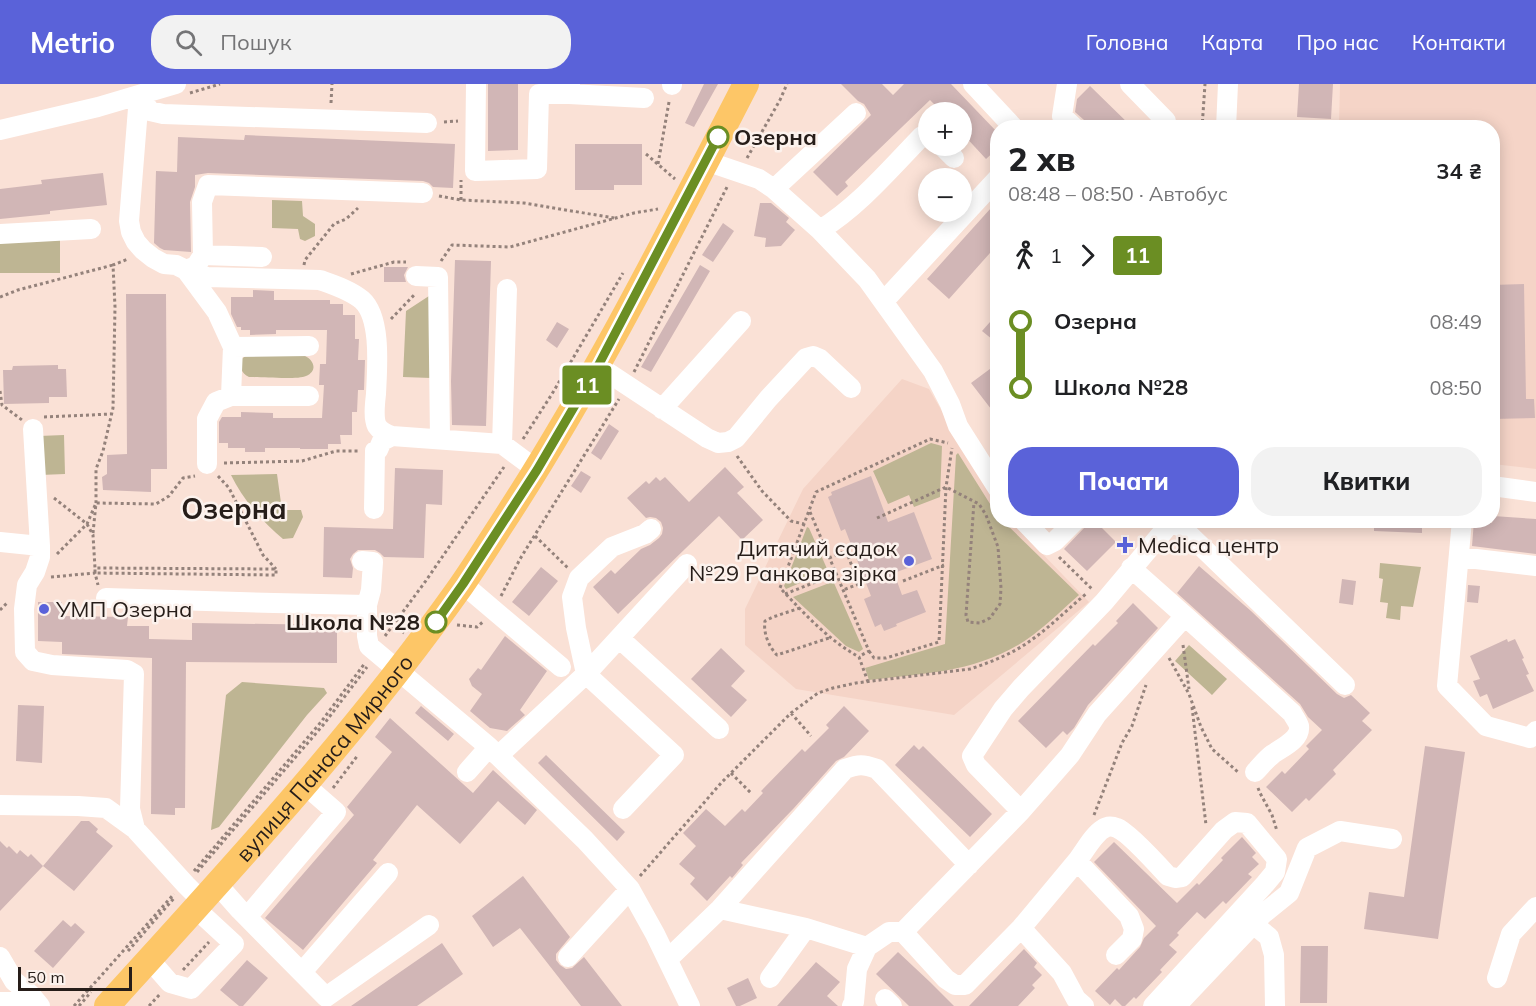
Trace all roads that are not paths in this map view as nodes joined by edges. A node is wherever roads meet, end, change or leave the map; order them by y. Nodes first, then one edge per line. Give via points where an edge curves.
1 (176, 84) edge
2 (476, 84) edge
3 (746, 84) edge
4 (974, 84) edge
5 (1067, 84) edge
6 (1130, 84) edge
7 (1228, 84) edge
8 (569, 89) edge
9 (140, 96) junction
10 (645, 98) dead end
11 (856, 113) dead end
12 (1007, 120) edge
13 (1066, 120) edge
14 (1165, 120) edge
15 (1226, 120) edge
16 (427, 123) road end
17 (0, 130) edge
18 (918, 140) edge
19 (706, 161) junction
20 (990, 187) edge
21 (774, 189) junction
22 (423, 194) road end
23 (91, 229) dead end
24 (820, 230) junction
25 (0, 234) edge
26 (203, 255) junction
27 (262, 257) dead end
28 (186, 270) junction
29 (420, 272) road end
30 (507, 289) dead end
31 (884, 301) junction
32 (741, 321) dead end
33 (309, 346) dead end
34 (233, 347) junction
35 (598, 366) junction
36 (851, 388) dead end
37 (231, 396) junction
38 (309, 396) dead end
39 (663, 409) junction
40 (33, 429) road end
41 (392, 436) junction
42 (440, 439) junction
43 (508, 449) junction
44 (207, 464) road end
45 (537, 470) junction
46 (990, 476) edge
47 (1500, 487) edge
48 (1536, 492) edge
49 (374, 509) dead end
50 (1031, 528) edge
51 (1068, 528) edge
52 (1167, 528) edge
53 (1182, 528) edge
54 (1461, 528) edge
55 (651, 529) dead end
56 (0, 542) edge
57 (47, 552) junction
58 (1459, 557) junction
59 (362, 561) dead end
60 (687, 564) dead end
61 (1536, 566) edge
62 (1131, 568) junction
63 (463, 584) junction
64 (106, 598) dead end
65 (367, 605) junction
66 (1184, 617) junction
67 (619, 638) junction
68 (561, 667) dead end
69 (398, 672) junction
70 (586, 674) junction
71 (1346, 685) dead end
72 (719, 729) dead end
73 (1536, 731) edge
74 (494, 752) junction
75 (467, 772) dead end
76 (1251, 779) road end
77 (305, 785) junction
78 (0, 805) edge
79 (623, 809) dead end
80 (1021, 811) junction
81 (135, 828) junction
82 (1392, 839) dead end
83 (1077, 861) junction
84 (969, 865) junction
85 (1276, 865) junction
86 (388, 873) dead end
87 (630, 889) junction
88 (197, 892) junction
89 (1536, 907) edge
90 (720, 909) junction
91 (247, 917) junction
92 (1258, 919) junction
93 (429, 925) dead end
94 (806, 928) junction
95 (1021, 928) junction
96 (903, 932) junction
97 (867, 947) junction
98 (1116, 955) dead end
99 (0, 957) edge
100 (568, 957) dead end
101 (149, 959) junction
102 (668, 959) junction
103 (302, 972) junction
104 (770, 978) dead end
105 (1497, 978) dead end
106 (36, 1000) edge
107 (0, 1002) edge
108 (107, 1006) edge
109 (690, 1006) edge
110 (852, 1006) edge
111 (1084, 1006) edge
112 (1153, 1006) edge
113 (1176, 1006) edge
114 (1275, 1006) edge

1 - 9 street
2 - 8 street via 475,171 537,169 539,94
3 - 19 main road, вулиця Панаса Мирного
4 - 12 street
5 - 13 street via 1062,116
6 - 14 street
7 - 15 street
8 - 10 street
9 - 16 street via 150,111 163,114
9 - 17 street
9 - 28 street via 131,232 146,252 164,264
11 - 21 street
18 - 24 street via 850,208
19 - 21 street via 759,179
19 - 35 main road, вулиця Панаса Мирного
20 - 31 street
21 - 24 street
22 - 26 street via 208,185 202,202
23 - 25 street
24 - 31 street
26 - 27 street
26 - 28 street via 196,266
28 - 34 street via 217,312
28 - 41 street via 207,277 320,280 363,301 376,335 377,425
29 - 42 street via 438,277
30 - 43 street
31 - 46 street via 933,370 958,426
32 - 39 street
33 - 34 street
34 - 37 street
35 - 39 street
35 - 45 main road, вулиця Панаса Мирного
36 - 39 street via 820,359 806,358 736,438 728,442 707,438
37 - 38 street
37 - 44 street via 216,402 207,419
40 - 57 street via 36,484
41 - 42 street
41 - 49 street via 375,451
42 - 43 street
43 - 45 street
45 - 63 main road, вулиця Панаса Мирного
47 - 48 street
50 - 51 street via 1047,545
52 - 62 street
53 - 71 street
54 - 58 street
55 - 70 street via 612,547 579,578 572,597
56 - 57 street
57 - 81 street via 40,557 27,585 26,652 33,661 52,665 127,670 134,674 130,809
58 - 61 street
58 - 73 street via 1446,686 1486,726 1530,738
59 - 65 street via 373,562
60 - 67 street
62 - 66 street
62 - 80 street via 1098,596 1004,709 972,756 976,765
63 - 68 street
63 - 69 main road, вулиця Панаса Мирного
64 - 65 street
65 - 69 street via 369,646
66 - 76 street via 1292,713 1297,722 1299,733
66 - 80 street via 1097,714 1070,755
67 - 70 street
67 - 72 street
69 - 74 street
69 - 77 main road, вулиця Панаса Мирного
70 - 74 street
70 - 79 street via 674,755
74 - 75 street
74 - 87 street
77 - 88 main road, вулиця Панаса Мирного
77 - 91 street via 336,812
78 - 81 street via 106,808
80 - 84 street
81 - 88 street
82 - 92 street via 1340,831 1307,848 1289,893
83 - 85 street via 1098,833 1111,826 1126,834 1168,876 1182,877 1235,822 1247,823
83 - 95 street
83 - 98 street via 1129,916 1134,929 1132,939
84 - 90 street via 877,769 857,765 845,769
84 - 96 street
85 - 92 street
85 - 112 street via 1265,884
86 - 103 street
87 - 100 street
87 - 102 street
88 - 91 street
88 - 101 main road, вулиця Панаса Мирного
88 - 101 street via 234,944 191,989 170,983
89 - 105 street via 1511,934
90 - 94 street
90 - 102 street
91 - 103 street
92 - 113 street
92 - 114 street via 1274,955
93 - 103 street via 326,997
94 - 97 street
94 - 104 street
95 - 96 street via 965,985 955,985 946,979
95 - 111 street via 1062,973
96 - 97 street via 889,932
97 - 110 street via 857,969
99 - 106 street via 14,981
101 - 108 main road, вулиця Панаса Мирного
102 - 109 street
106 - 107 street

